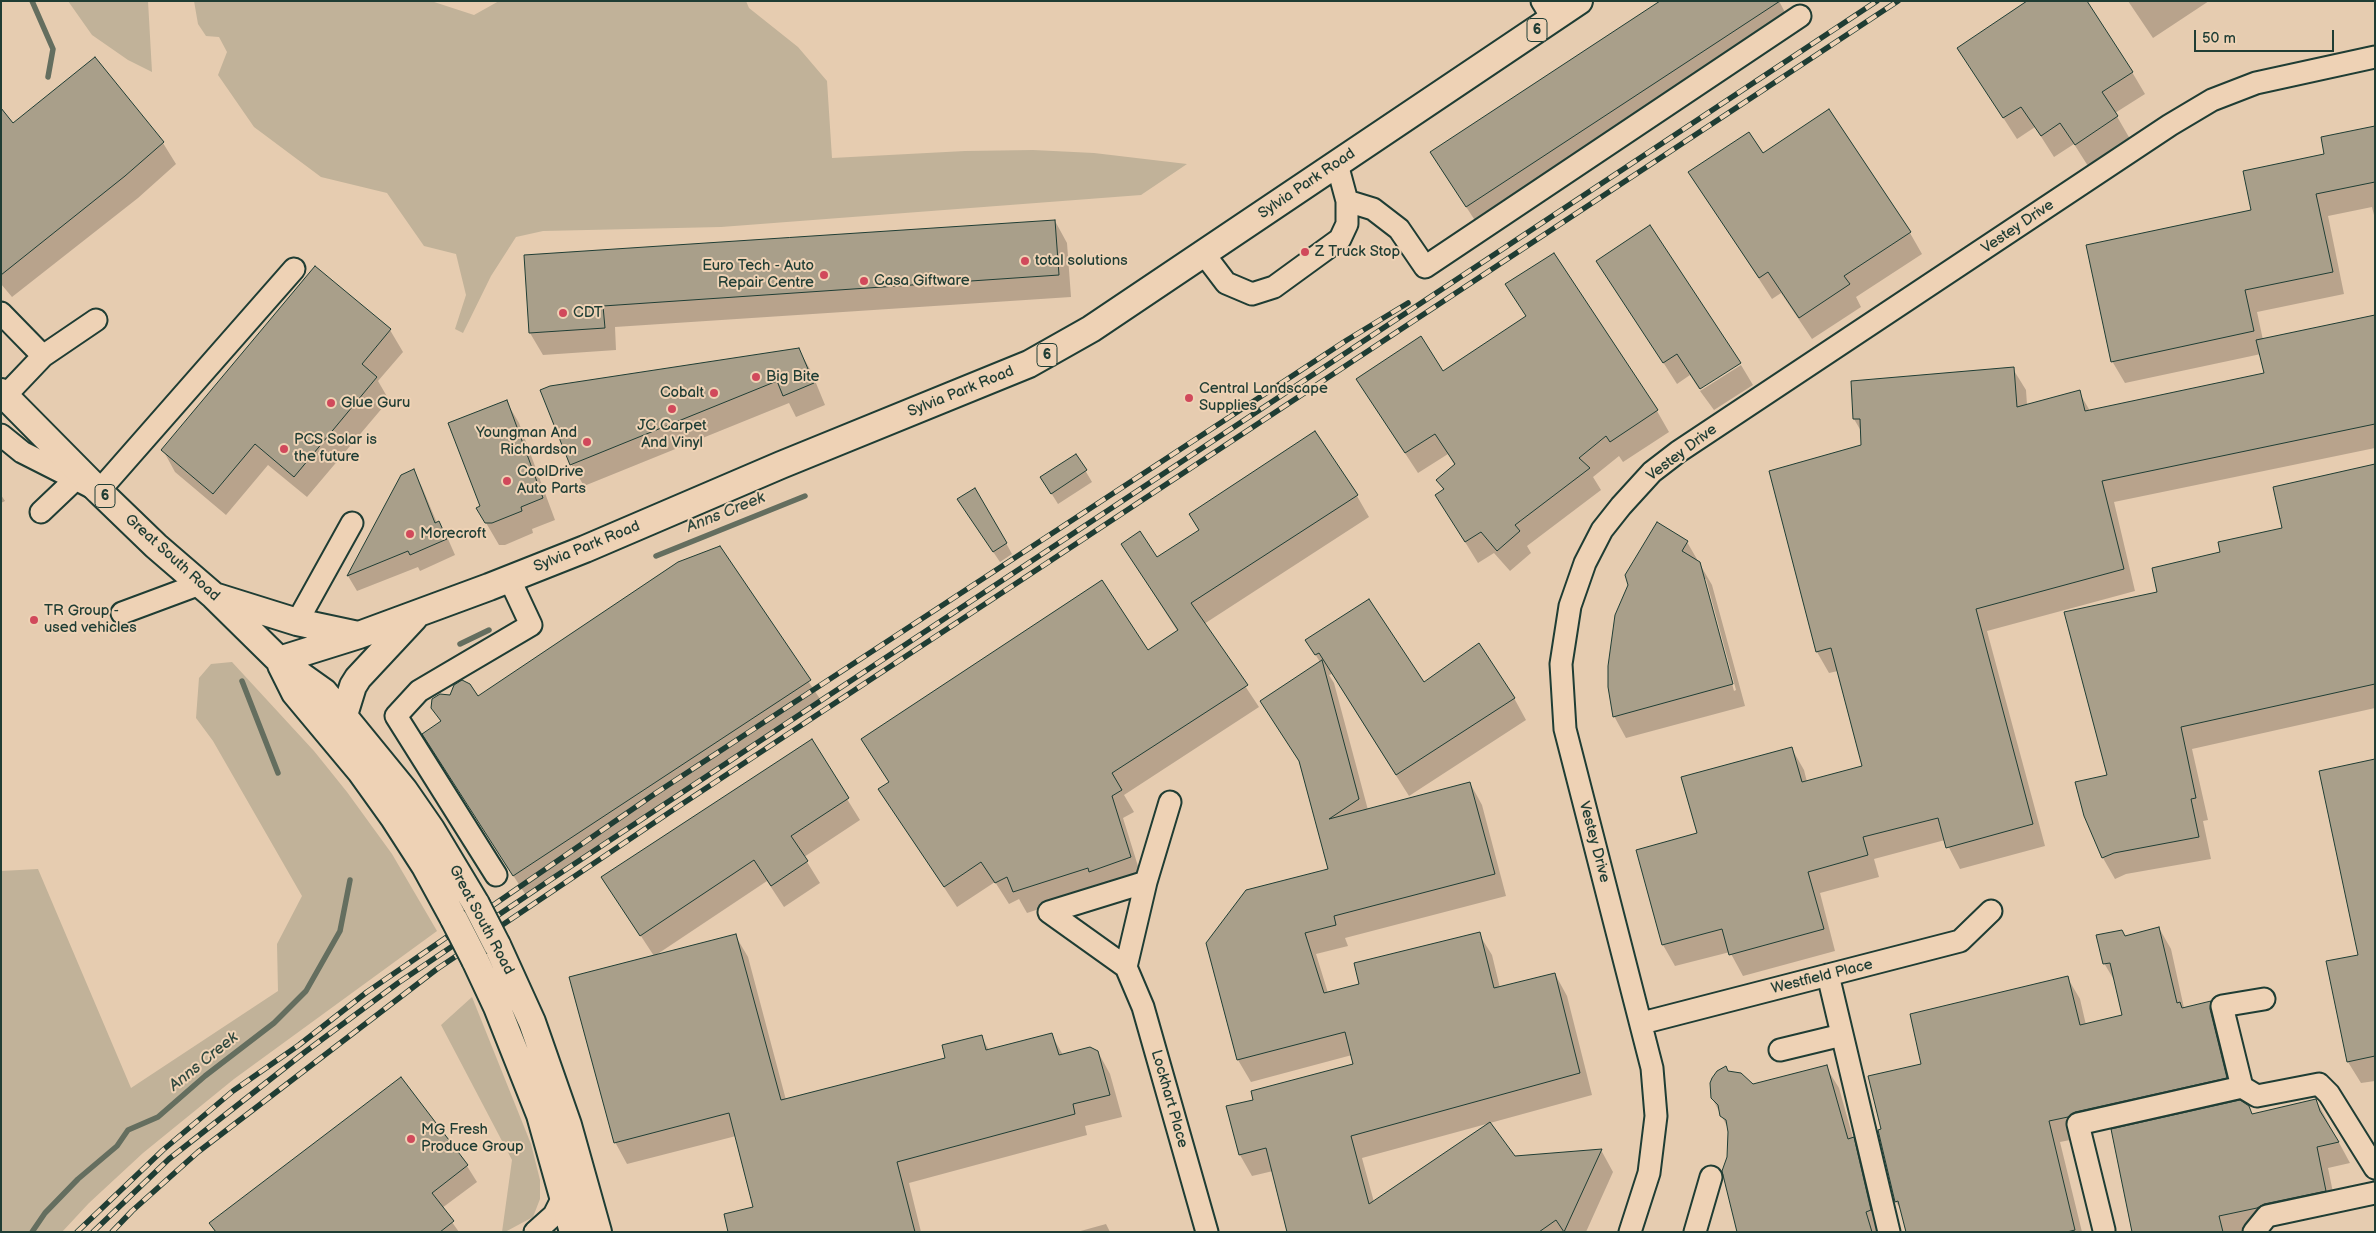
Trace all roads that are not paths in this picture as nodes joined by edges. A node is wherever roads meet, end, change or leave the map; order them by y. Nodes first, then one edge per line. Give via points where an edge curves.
1 (1580, 1) edge
2 (1548, 10) edge
3 (1800, 16) dead end
4 (2375, 57) edge
5 (1337, 164) junction
6 (1347, 202) junction
7 (1204, 254) junction
8 (294, 269) dead end
9 (1, 313) edge
10 (96, 320) dead end
11 (43, 356) junction
12 (3, 394) edge
13 (1, 435) edge
14 (85, 481) junction
15 (42, 512) dead end
16 (352, 523) dead end
17 (509, 578) junction
18 (207, 590) junction
19 (122, 612) dead end
20 (418, 614) junction
21 (297, 622) junction
22 (359, 635) junction
23 (279, 660) junction
24 (344, 714) junction
25 (1170, 802) dead end
26 (496, 875) dead end
27 (1146, 882) junction
28 (1991, 911) dead end
29 (1126, 967) junction
30 (1828, 975) junction
31 (2264, 999) dead end
32 (1642, 1023) junction
33 (1842, 1035) junction
34 (1780, 1050) dead end
35 (2242, 1087) junction
36 (2375, 1168) edge
37 (1711, 1177) dead end
38 (2375, 1193) edge
39 (564, 1195) junction
40 (2104, 1230) dead end
41 (535, 1232) edge
42 (574, 1232) edge
43 (598, 1232) edge
44 (1207, 1232) edge
45 (1630, 1232) edge
46 (1695, 1232) edge
47 (1889, 1232) edge
48 (2254, 1232) edge

1 - 2 main road, Sylvia Park Road / 6
2 - 5 main road, Sylvia Park Road / 6
3 - 6 street via 1425,267 1399,229 1373,209
4 - 32 street, Vestey Drive via 2256,83 2212,100 1700,436 1652,472 1602,530 1570,606 1561,664 1565,729
5 - 6 street
5 - 7 main road, Sylvia Park Road / 6
6 - 7 street via 1347,224 1340,239 1274,287 1252,294 1226,283
7 - 17 main road, Sylvia Park Road / 6 via 1092,329 1029,364
8 - 14 street
9 - 11 street
10 - 11 street
11 - 12 street
12 - 14 main road, Great South Road / 6
13 - 14 street via 22,452
14 - 15 street
14 - 18 main road, Great South Road / 6
16 - 21 street
17 - 20 main road, Sylvia Park Road / 6
17 - 26 street via 531,625 419,691 396,716
18 - 19 street
18 - 21 main road
18 - 23 main road, Great South Road / 6
20 - 22 main road, Sylvia Park Road / 6
20 - 24 main road via 358,678
21 - 22 main road
22 - 23 main road, Sylvia Park Road / 6
23 - 24 main road, Great South Road via 324,692
23 - 39 main road, Great South Road, bridge via 295,692 362,772 394,818 454,919 498,1007 537,1107
24 - 43 main road, Great South Road, bridge via 431,829 498,945 532,1022 568,1125
25 - 27 street
27 - 29 street
27 - 29 street via 1049,912
28 - 30 street, Westfield Place via 1960,941
29 - 44 street, Lockhart Place via 1143,1007
30 - 32 street, Westfield Place
30 - 33 street
31 - 35 street via 2222,1006
32 - 45 street, Vestey Drive via 1652,1068 1656,1116 1649,1173
33 - 34 street
33 - 47 street
35 - 36 street via 2257,1096 2320,1084
35 - 40 street via 2078,1124
37 - 46 street
38 - 48 street via 2267,1216
39 - 41 street via 554,1215
39 - 42 main road, Great South Road

